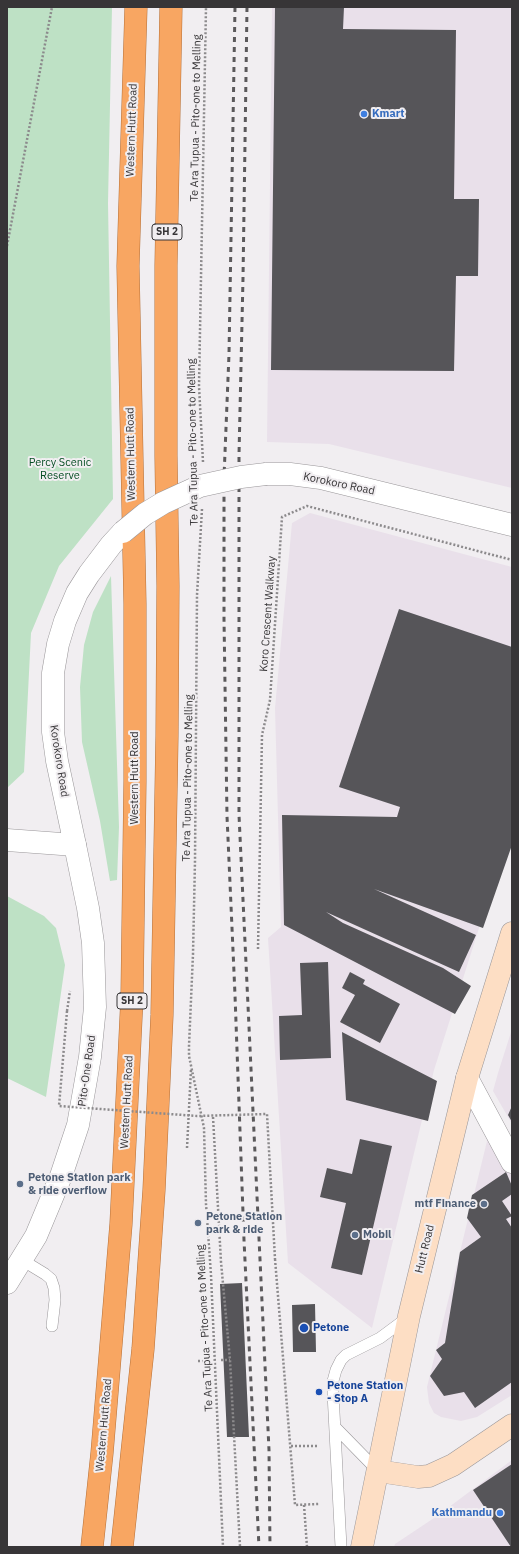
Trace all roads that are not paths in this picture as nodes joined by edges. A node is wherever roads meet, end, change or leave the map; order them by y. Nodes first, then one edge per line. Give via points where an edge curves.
1 (136, 7) edge
2 (171, 7) edge
3 (512, 525) edge
4 (7, 840) edge
5 (75, 845) junction
6 (512, 933) edge
7 (466, 1078) junction
8 (512, 1162) edge
9 (22, 1260) junction
10 (7, 1283) edge
11 (409, 1316) junction
12 (52, 1326) dead end
13 (512, 1425) edge
14 (334, 1427) junction
15 (378, 1471) junction
16 (128, 1498) junction
17 (92, 1547) edge
18 (122, 1547) edge
19 (134, 1547) edge
20 (341, 1547) edge
21 (362, 1547) edge

1 - 17 highway, Western Hutt Road / SH 2 via 128,266 135,604 132,997 121,1224
2 - 16 highway, SH 2 via 166,265 168,586 162,1015 143,1349
3 - 5 street, Korokoro Road, bridge via 321,478 290,474 241,476 200,486 145,514 123,532 89,574 65,621 58,644 53,673 53,732 56,761
4 - 5 street
5 - 9 street, Pito-One Road via 93,943 94,1007 90,1057 78,1125 61,1176 36,1236
6 - 7 main road, Hutt Road
7 - 8 street
7 - 11 main road, Hutt Road
9 - 10 street, Pito-One Road
9 - 12 lane via 51,1279 55,1300
11 - 14 lane via 380,1338 341,1360 333,1381
11 - 15 main road, Hutt Road
13 - 15 main road via 453,1465 429,1476 418,1477
14 - 15 lane
14 - 20 lane
15 - 21 main road, Hutt Road
16 - 18 highway, SH 2
16 - 19 highway

